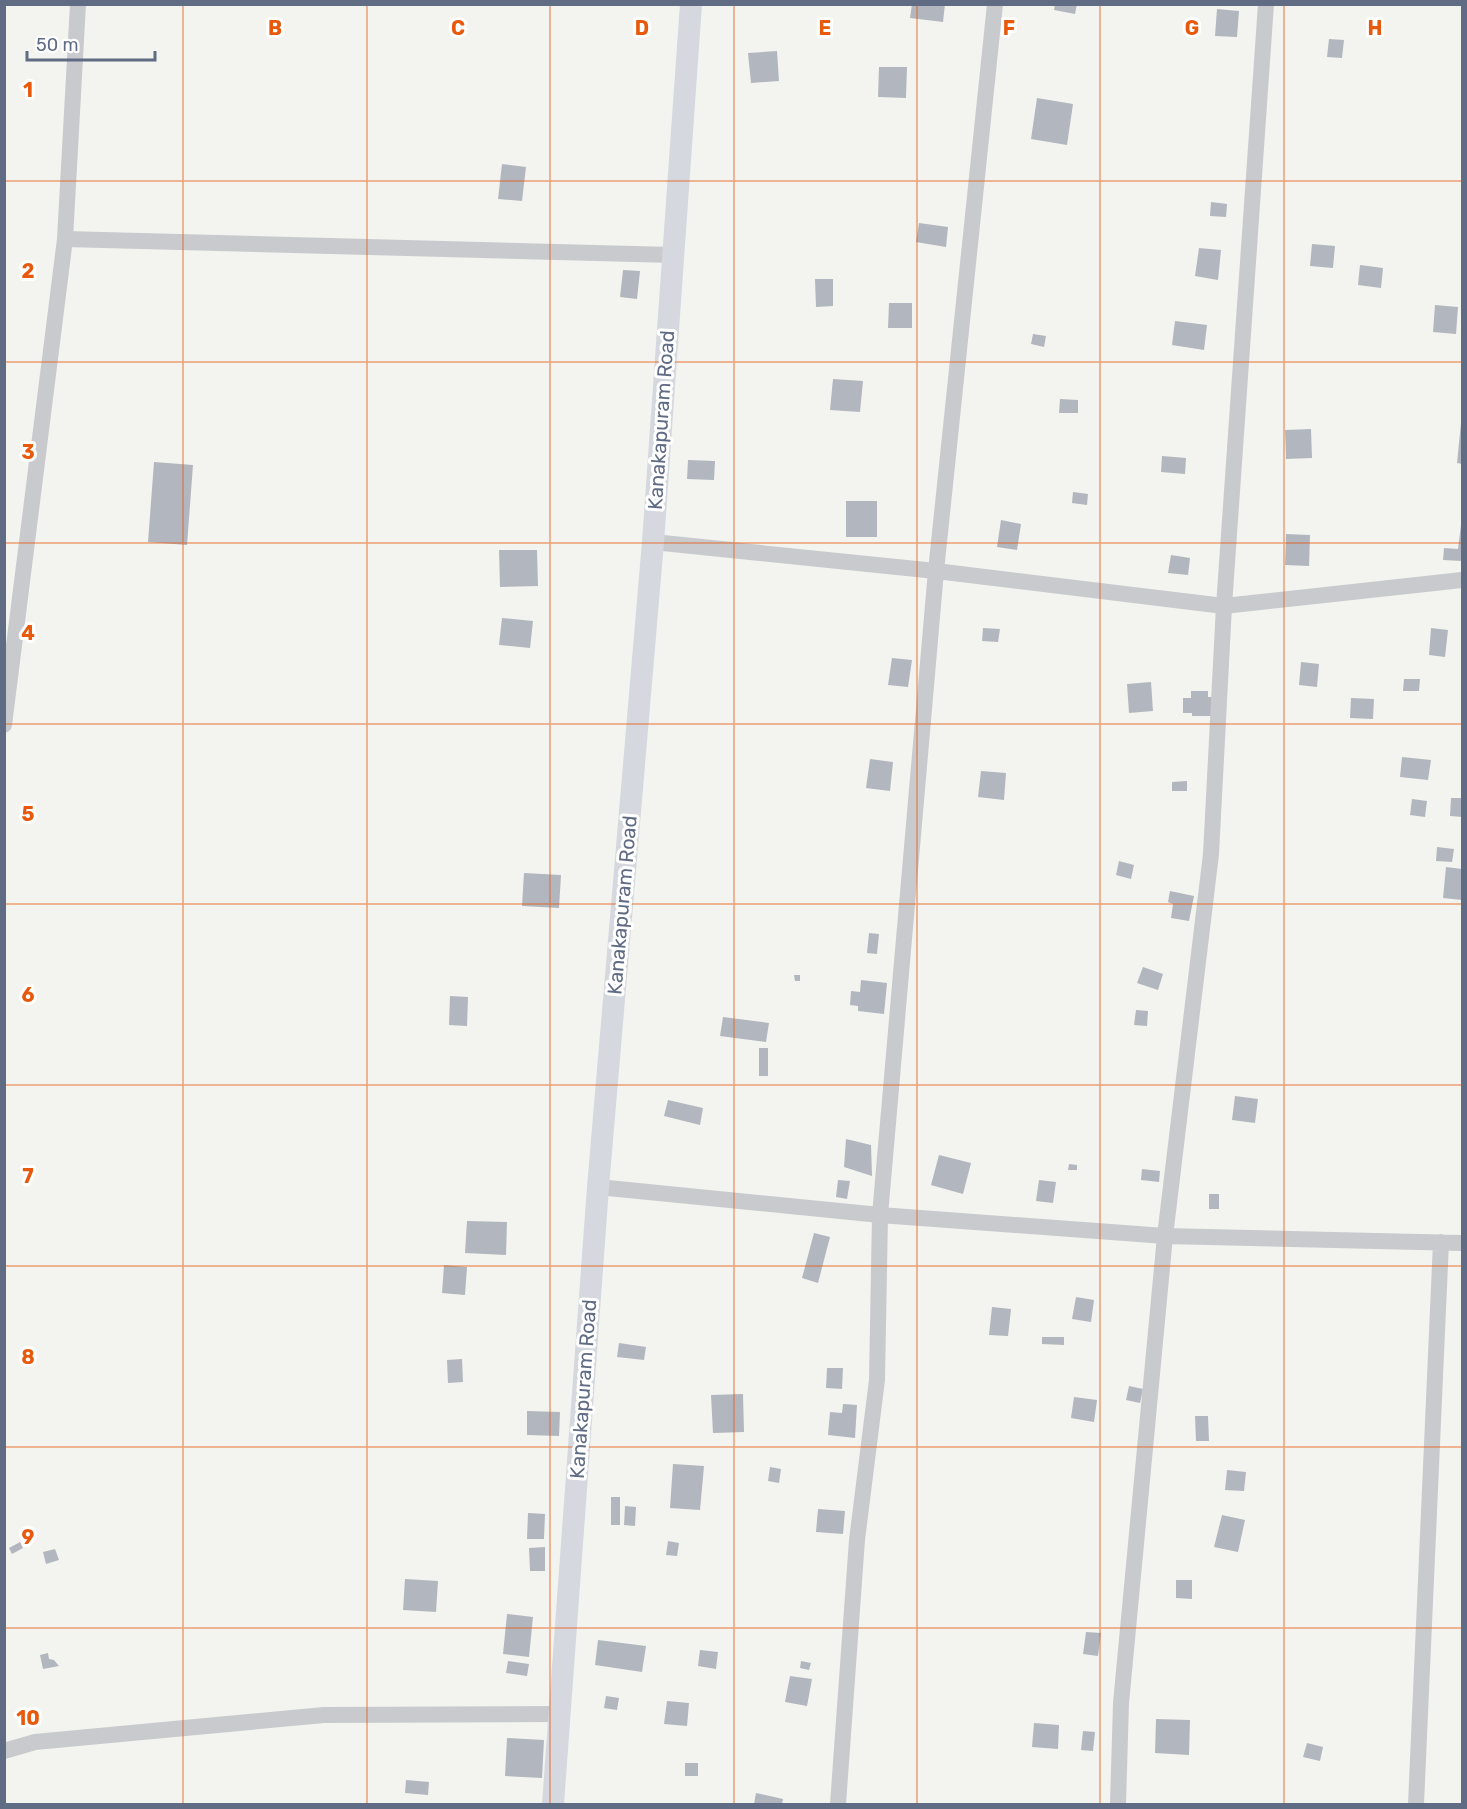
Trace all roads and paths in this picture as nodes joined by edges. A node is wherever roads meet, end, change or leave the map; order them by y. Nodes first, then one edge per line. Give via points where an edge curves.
1 (78, 4) edge
2 (691, 4) edge
3 (995, 4) edge
4 (1266, 4) edge
5 (65, 239) junction
6 (673, 255) junction
7 (653, 542) junction
8 (936, 572) junction
9 (1462, 580) edge
10 (4, 587) edge
11 (22, 588) junction
12 (1224, 606) junction
13 (4, 725) edge
14 (598, 1187) junction
15 (880, 1215) junction
16 (1165, 1236) junction
17 (1441, 1242) junction
18 (1462, 1243) edge
19 (559, 1714) junction
20 (4, 1751) edge
21 (553, 1804) edge
22 (838, 1804) edge
23 (1118, 1804) edge
24 (1416, 1804) edge

1 - 5 street
2 - 6 street, Kanakapuram Road
3 - 8 street
4 - 12 street
5 - 6 street
5 - 11 street
6 - 7 street, Kanakapuram Road
7 - 8 street
7 - 14 street, Kanakapuram Road
8 - 12 street
8 - 15 street
9 - 12 street
10 - 11 street
11 - 13 street
12 - 16 street via 1211,854
14 - 15 street
14 - 19 street, Kanakapuram Road
15 - 16 street
15 - 22 street via 877,1380 857,1540
16 - 17 street
16 - 23 street via 1120,1703
17 - 18 street
17 - 24 street
19 - 20 street via 324,1714 35,1742
19 - 21 street, Kanakapuram Road

